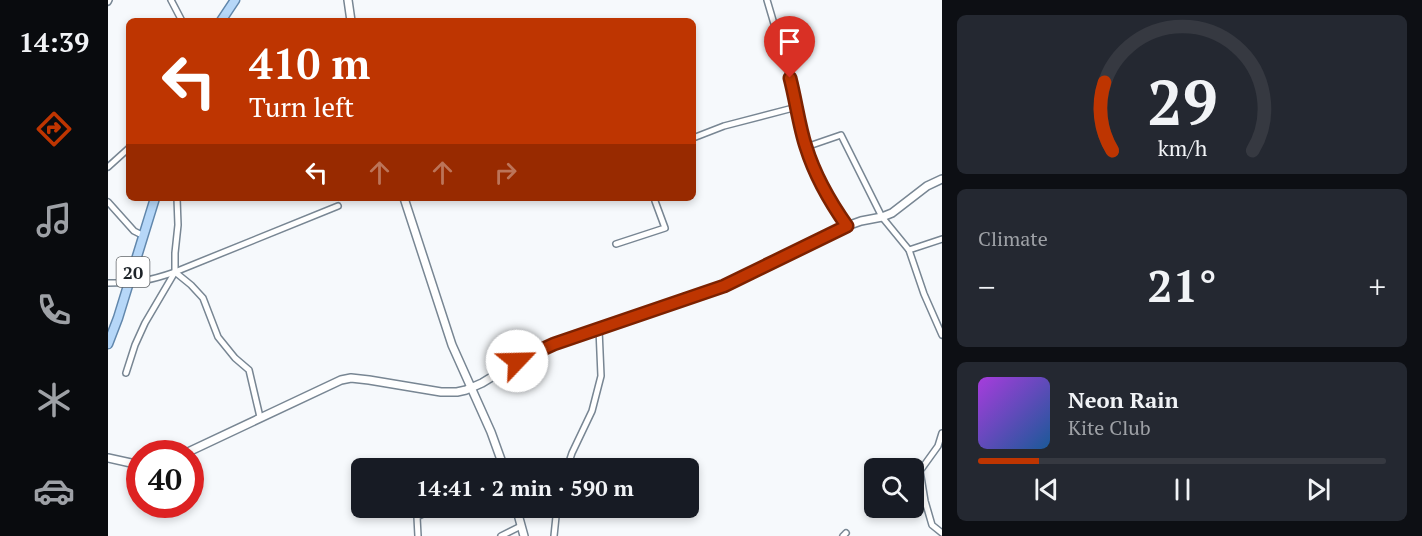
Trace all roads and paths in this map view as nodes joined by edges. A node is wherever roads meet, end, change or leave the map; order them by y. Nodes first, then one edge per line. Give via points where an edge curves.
1 (171, 0) edge
2 (235, 0) edge
3 (348, 0) edge
4 (767, 0) edge
5 (180, 18) edge
6 (223, 18) edge
7 (351, 18) edge
8 (797, 106) junction
9 (696, 137) edge
10 (806, 147) junction
11 (126, 151) edge
12 (108, 167) edge
13 (942, 179) edge
14 (154, 201) edge
15 (177, 201) edge
16 (405, 201) edge
17 (655, 201) edge
18 (108, 202) edge
19 (338, 206) dead end
20 (882, 217) junction
21 (847, 226) junction
22 (144, 236) junction
23 (942, 239) edge
24 (616, 244) dead end
25 (909, 250) junction
26 (175, 272) junction
27 (108, 283) edge
28 (130, 283) junction
29 (598, 329) junction
30 (942, 335) edge
31 (108, 344) edge
32 (126, 373) dead end
33 (471, 388) junction
34 (260, 417) junction
35 (942, 433) edge
36 (204, 444) edge
37 (108, 458) edge
38 (500, 458) edge
39 (570, 458) edge
40 (126, 462) edge
41 (417, 518) edge
42 (519, 518) edge
43 (556, 518) edge
44 (521, 526) junction
45 (942, 532) edge
46 (418, 536) edge
47 (501, 536) edge
48 (524, 536) edge
49 (554, 536) edge

1 - 5 street
2 - 6 main road
3 - 7 street
4 - 8 street
8 - 9 street
8 - 10 street
10 - 20 street via 841,135
10 - 21 street via 830,202
11 - 12 street
13 - 20 street
14 - 22 main road, 20
15 - 26 street
16 - 33 street via 452,345
17 - 24 street via 665,228
18 - 22 street via 134,231
19 - 26 street
20 - 21 street
20 - 25 street
21 - 29 street via 724,286
22 - 28 main road, 20
23 - 25 street
25 - 30 street
26 - 28 street
26 - 32 street via 145,323
26 - 34 street via 203,298 218,337 249,370
27 - 28 street
28 - 31 main road, 20
29 - 33 street via 526,356
29 - 39 street via 601,376 592,411
33 - 34 street via 441,392 351,378
33 - 38 street
34 - 36 street
35 - 45 street via 938,446 920,471 932,525
37 - 40 street
41 - 46 street
42 - 44 street
43 - 49 street
44 - 47 street
44 - 48 street

